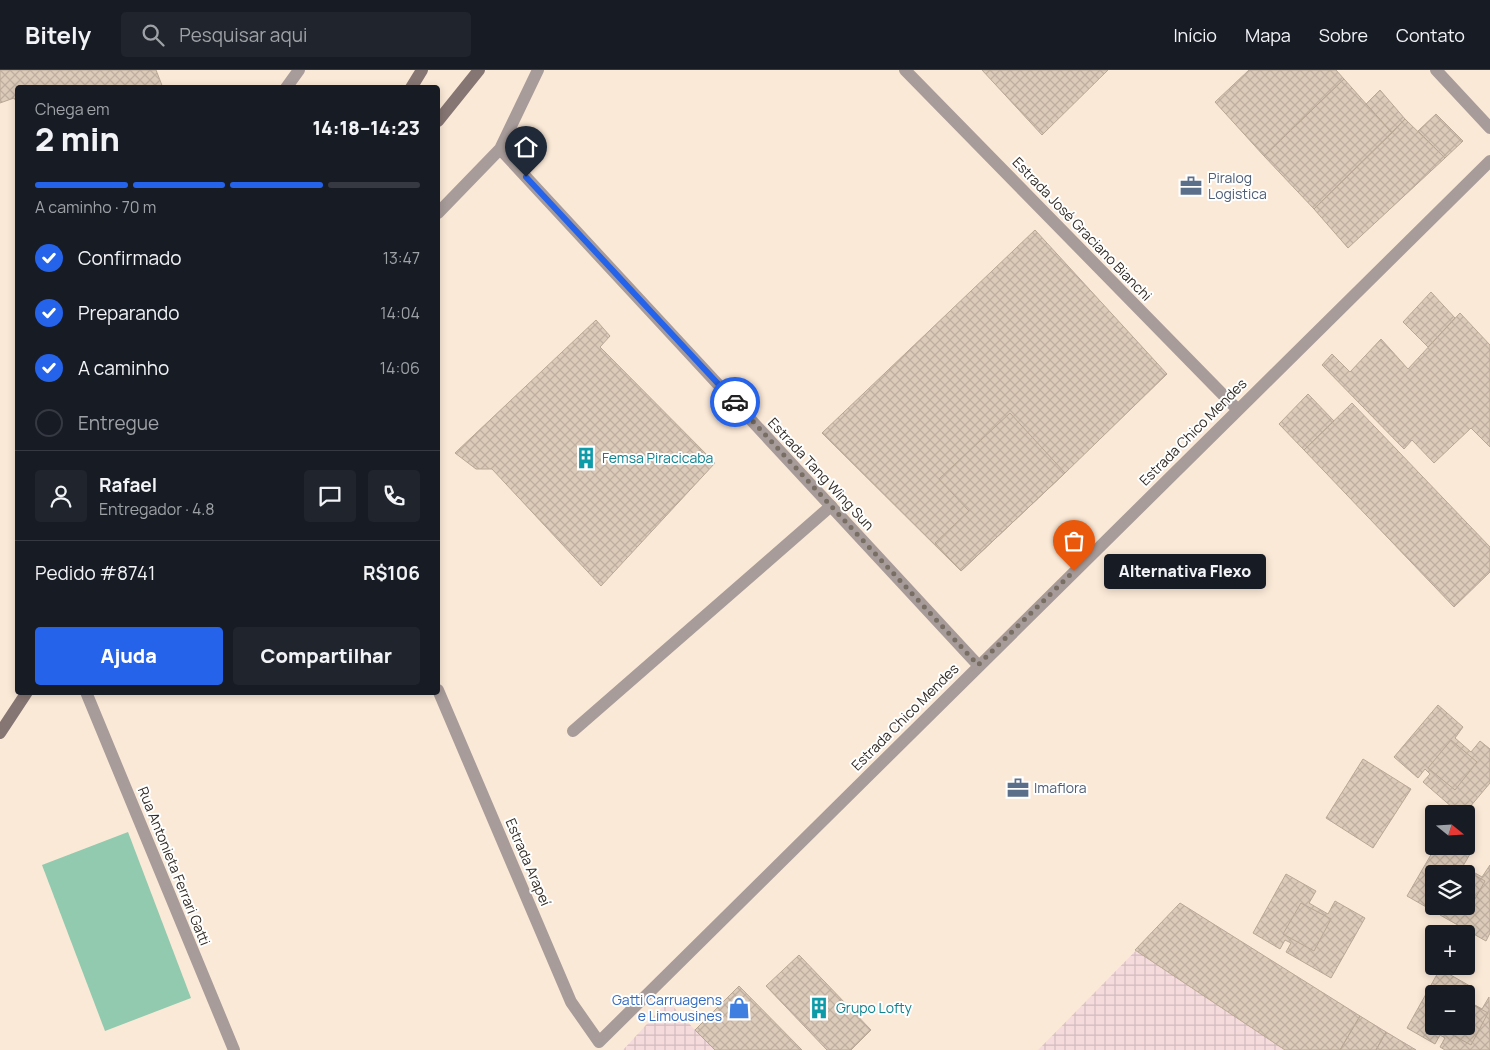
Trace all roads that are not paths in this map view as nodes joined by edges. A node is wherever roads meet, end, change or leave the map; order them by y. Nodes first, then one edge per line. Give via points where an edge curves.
1 (299, 70) edge
2 (422, 70) edge
3 (480, 70) edge
4 (538, 70) edge
5 (905, 70) edge
6 (1436, 70) edge
7 (288, 85) edge
8 (413, 85) edge
9 (440, 119) edge
10 (1490, 128) edge
11 (500, 148) junction
12 (1490, 161) edge
13 (440, 211) edge
14 (1237, 410) junction
15 (830, 506) junction
16 (978, 665) junction
17 (25, 695) edge
18 (87, 695) edge
19 (440, 695) edge
20 (573, 731) dead end
21 (0, 733) edge
22 (599, 1042) joint
23 (234, 1050) edge

1 - 7 street
2 - 8 main road
3 - 9 main road
4 - 11 street
5 - 14 street, Estrada José Graciano Bianchi
6 - 10 street
11 - 13 street
11 - 15 street, Estrada Tang Wing Sun
12 - 14 street, Estrada Chico Mendes
14 - 16 street, Estrada Chico Mendes
15 - 16 street, Estrada Tang Wing Sun
15 - 20 street
16 - 22 street, Estrada Chico Mendes
17 - 21 main road
18 - 23 street, Rua Antonieta Ferrari Gatti
19 - 22 street, Estrada Arapeí via 571,1002

